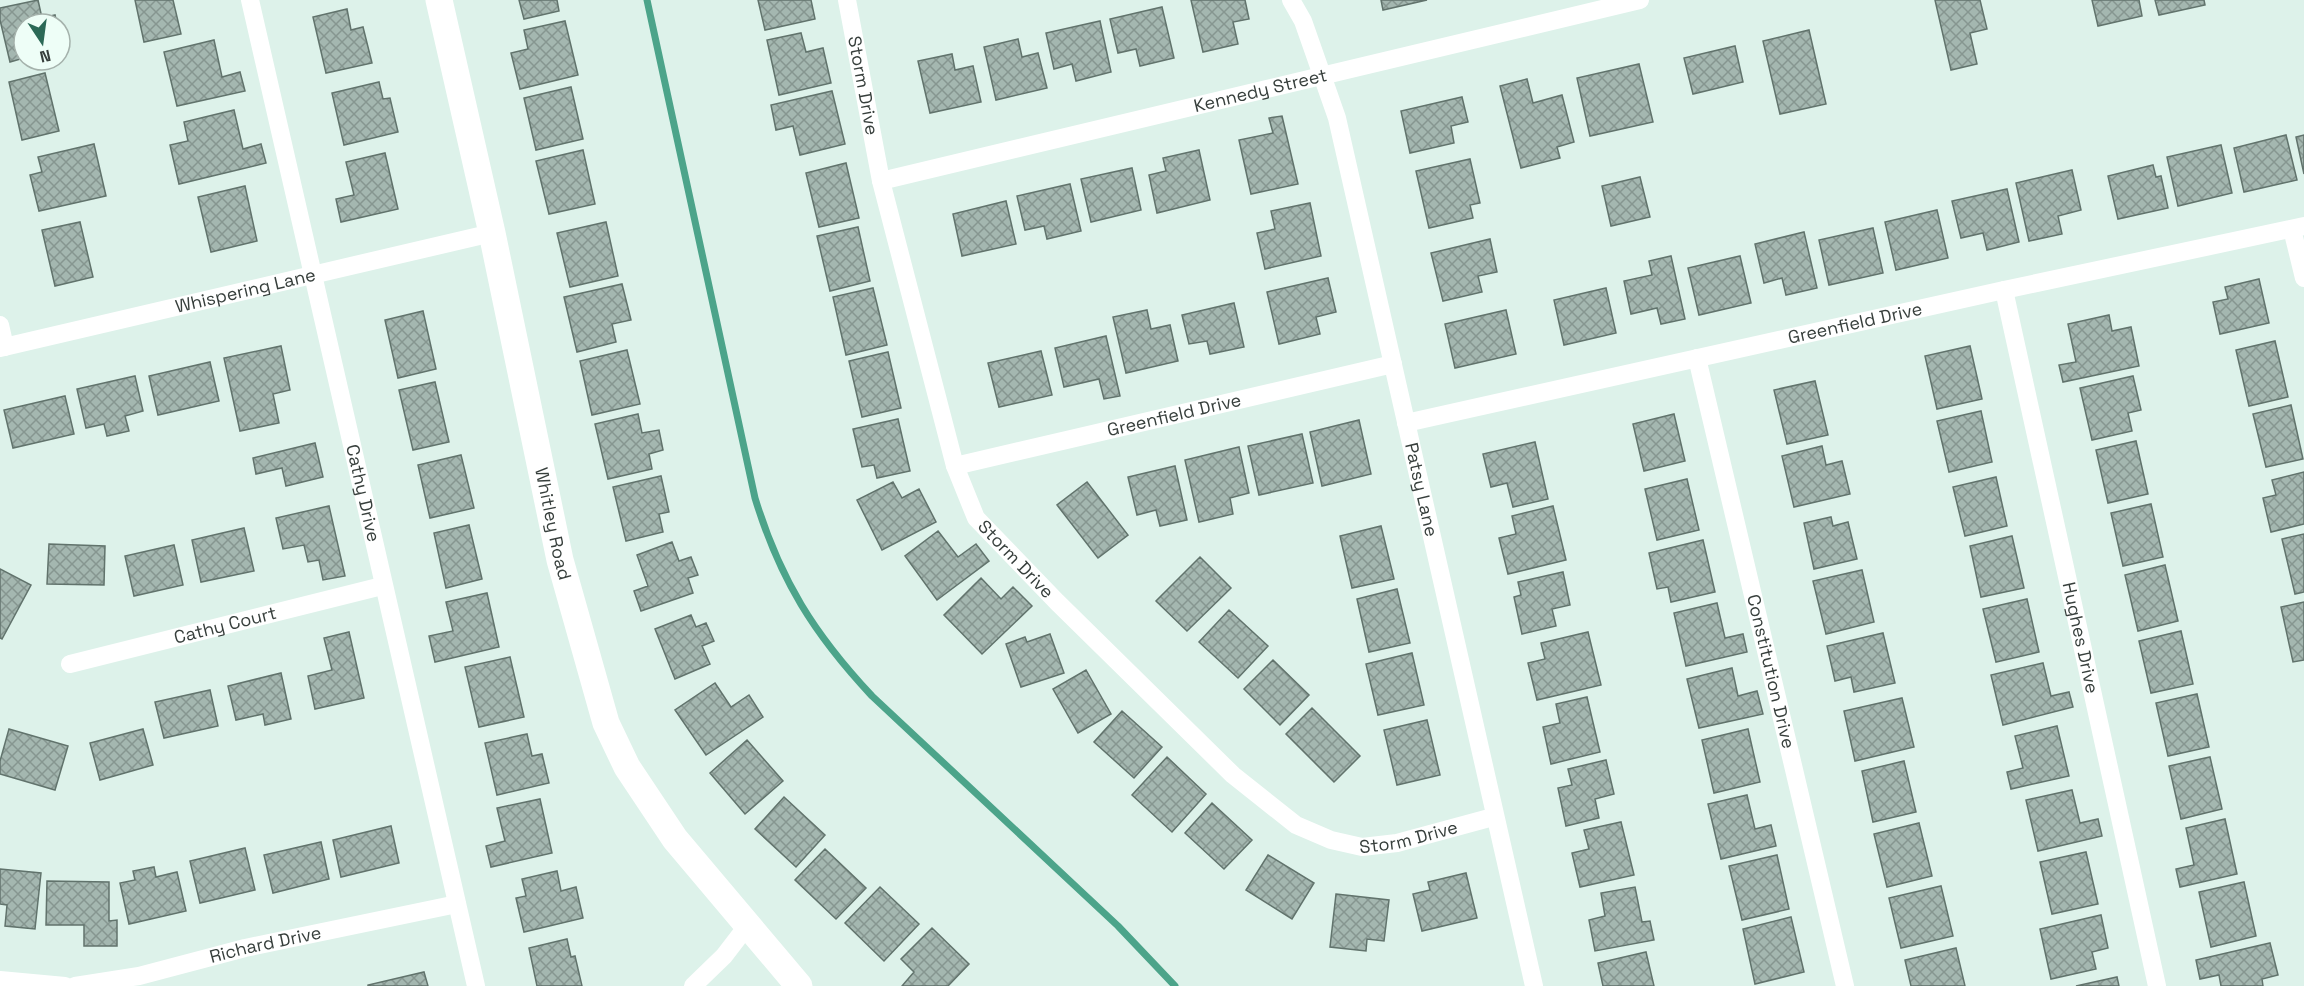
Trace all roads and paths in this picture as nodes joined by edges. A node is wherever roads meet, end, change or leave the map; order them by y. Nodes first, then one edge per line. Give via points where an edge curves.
1 (250, 0) edge
2 (439, 0) edge
3 (847, 0) edge
4 (1291, 0) edge
5 (1640, 0) edge
6 (1322, 75) junction
7 (881, 181) junction
8 (2298, 228) edge
9 (492, 233) junction
10 (313, 274) junction
11 (2304, 278) edge
12 (2004, 290) junction
13 (0, 325) edge
14 (2, 347) edge
15 (1697, 358) junction
16 (1393, 364) junction
17 (1406, 423) junction
18 (955, 466) junction
19 (382, 586) junction
20 (70, 664) dead end
21 (1493, 817) junction
22 (458, 904) junction
23 (747, 926) junction
24 (0, 980) edge
25 (65, 986) edge
26 (75, 986) edge
27 (476, 986) edge
28 (693, 986) edge
29 (799, 986) edge
30 (1534, 986) edge
31 (1845, 986) edge
32 (2157, 986) edge

1 - 10 street, Cathy Drive
2 - 9 street, Whitley Road
3 - 7 street, Storm Drive
4 - 6 street, Patsy Lane via 1303,21
5 - 6 street, Kennedy Street
6 - 7 street, Kennedy Street
6 - 16 street, Patsy Lane via 1337,118
7 - 18 street, Storm Drive
8 - 11 street
8 - 12 street, Greenfield Drive
9 - 10 street, Whispering Lane
9 - 23 street, Whitley Road via 560,560 606,723 627,767 675,839
10 - 14 street, Whispering Lane
10 - 19 street, Cathy Drive
12 - 15 street, Greenfield Drive
12 - 32 street, Hughes Drive
13 - 14 street
15 - 17 street, Greenfield Drive
15 - 31 street, Constitution Drive
16 - 17 street, Patsy Lane
16 - 18 street, Greenfield Drive
17 - 21 street, Patsy Lane
18 - 21 street, Storm Drive via 976,518 1233,775 1296,825 1331,840 1362,847 1397,843
19 - 20 street, Cathy Court
19 - 22 street, Cathy Drive
21 - 30 street, Patsy Lane
22 - 26 street, Richard Drive via 245,948 139,976
22 - 27 street, Cathy Drive
23 - 28 street
23 - 29 street, Whitley Road
24 - 25 street

